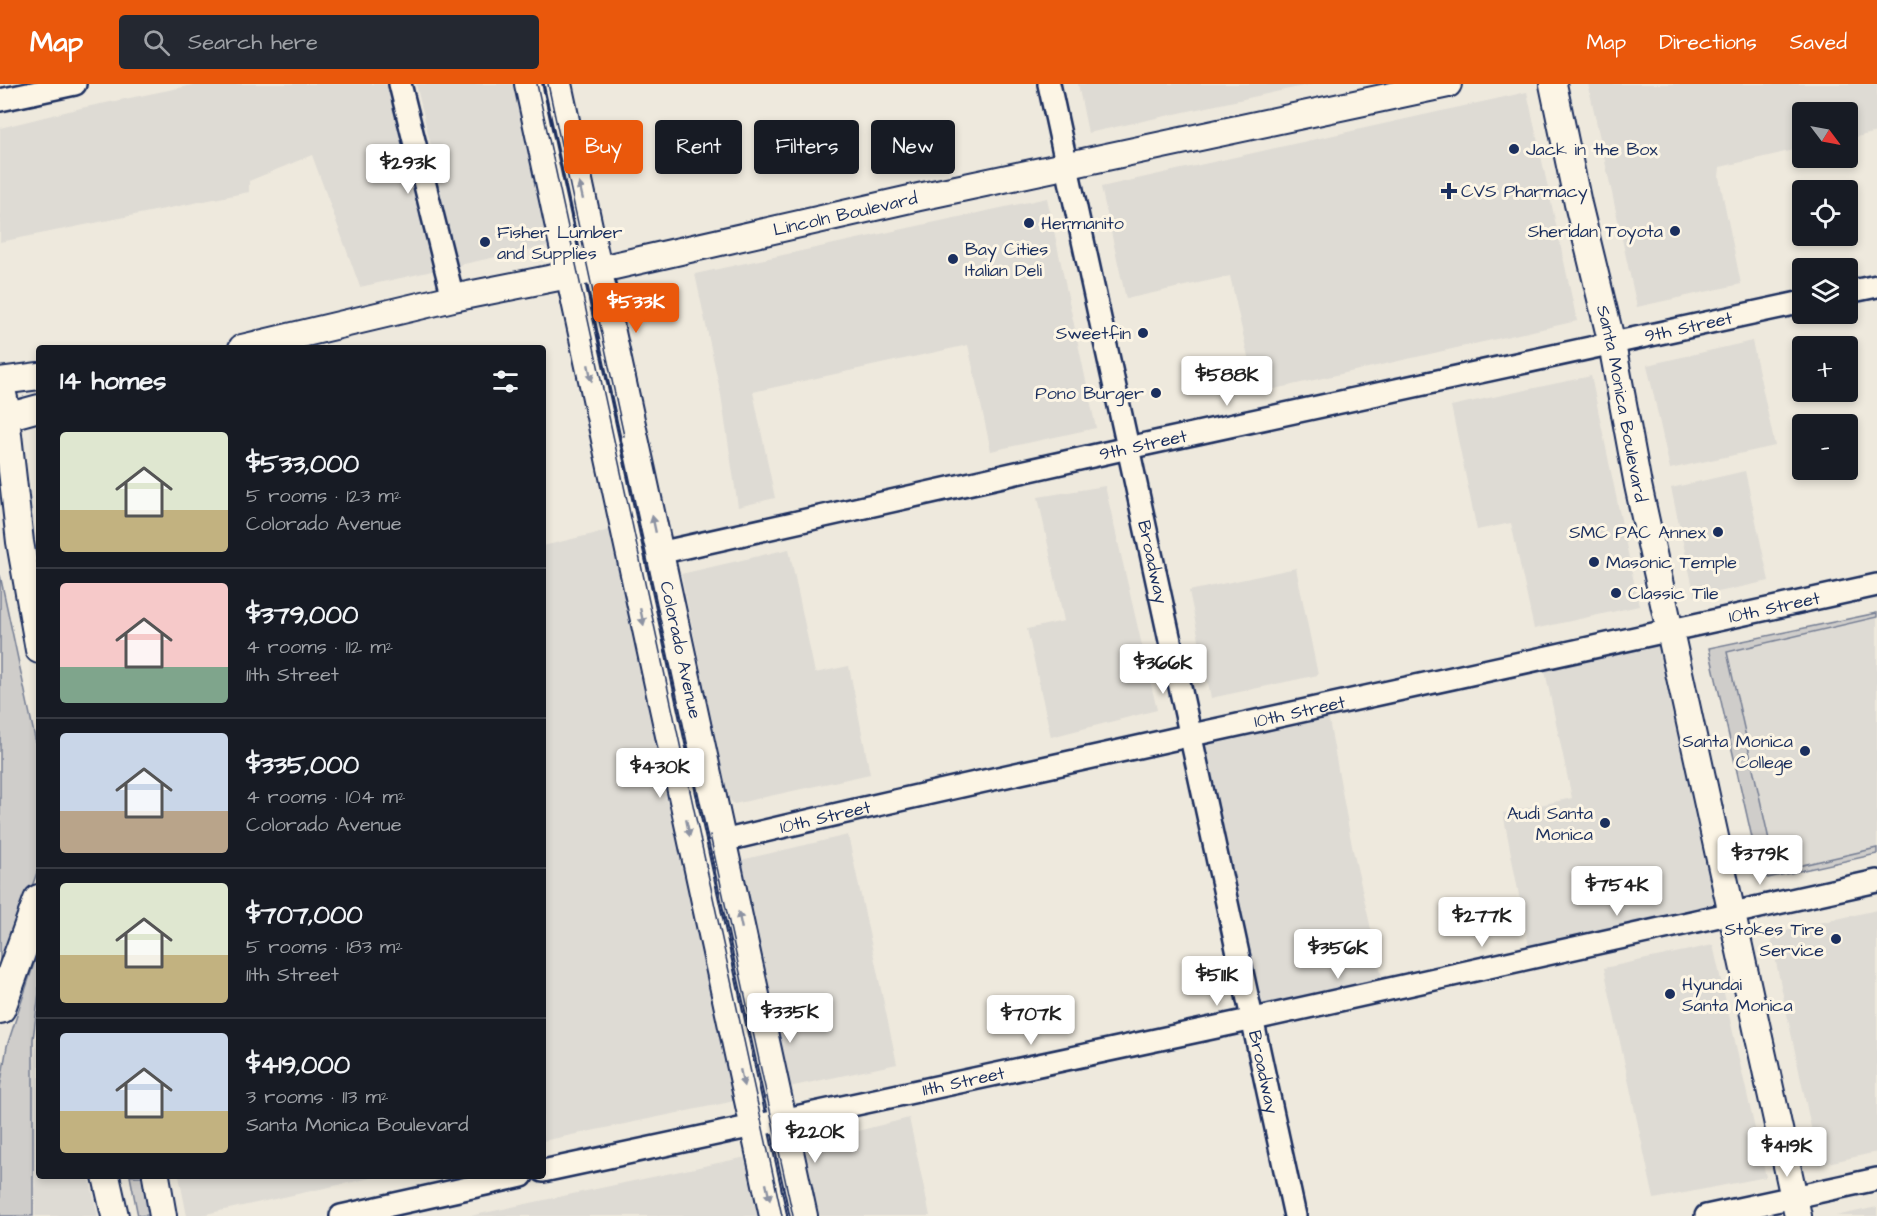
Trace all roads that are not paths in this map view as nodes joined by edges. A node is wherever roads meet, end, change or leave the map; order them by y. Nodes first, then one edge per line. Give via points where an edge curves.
1 (75, 84) edge
2 (400, 84) edge
3 (528, 84) edge
4 (558, 84) edge
5 (1048, 84) edge
6 (1448, 84) edge
7 (1553, 84) edge
8 (0, 100) edge
9 (1067, 166) junction
10 (599, 269) junction
11 (571, 274) junction
12 (1877, 286) edge
13 (1858, 290) edge
14 (453, 298) junction
15 (1792, 304) edge
16 (1612, 344) junction
17 (255, 345) edge
18 (36, 376) edge
19 (0, 381) edge
20 (2, 408) edge
21 (36, 408) edge
22 (1128, 448) junction
23 (660, 553) junction
24 (1877, 585) edge
25 (1670, 630) junction
26 (36, 633) edge
27 (1191, 736) junction
28 (723, 841) junction
29 (1877, 881) edge
30 (36, 908) edge
31 (1732, 912) junction
32 (0, 1008) edge
33 (1254, 1019) junction
34 (784, 1121) junction
35 (753, 1127) junction
36 (546, 1170) edge
37 (107, 1179) edge
38 (157, 1179) edge
39 (508, 1179) edge
40 (1877, 1179) edge
41 (1796, 1206) edge
42 (115, 1216) edge
43 (163, 1216) edge
44 (341, 1216) edge
45 (773, 1216) edge
46 (804, 1216) edge
47 (1295, 1216) edge
48 (1706, 1216) edge

1 - 8 street
2 - 14 street
3 - 11 main road, Colorado Avenue
10 -> 4 main road, Colorado Avenue
5 - 9 street, Broadway
6 - 9 main road, Lincoln Boulevard
7 - 16 main road, Santa Monica Boulevard
9 - 10 main road, Lincoln Boulevard
9 - 22 street, Broadway
10 - 11 main road, Lincoln Boulevard
23 -> 10 main road, Colorado Avenue
11 - 14 main road, Lincoln Boulevard
11 -> 35 main road, Colorado Avenue
12 - 13 street
14 - 17 main road, Lincoln Boulevard
15 - 16 street, 9th Street
16 - 22 street, 9th Street
16 - 25 main road, Santa Monica Boulevard
18 - 19 main road
20 - 21 main road
20 - 26 main road
22 - 23 street, 9th Street
22 - 27 street, Broadway
23 - 28 main road, Colorado Avenue
24 - 25 street, 10th Street
25 - 27 street, 10th Street
25 - 31 main road, Santa Monica Boulevard
27 - 28 street, 10th Street via 862,806
27 - 33 street, Broadway
34 -> 28 main road, Colorado Avenue
29 - 31 street, 11th Street
30 - 32 highway
31 - 33 street, 11th Street
31 - 41 main road, Santa Monica Boulevard
33 - 34 street, 11th Street
33 - 47 street, Broadway
34 - 35 street, 11th Street
34 - 46 main road, Colorado Avenue
35 - 36 street, 11th Street
35 -> 45 main road, Colorado Avenue
37 - 42 main road
38 - 43 main road
39 - 44 street
40 - 41 street
41 - 48 street

